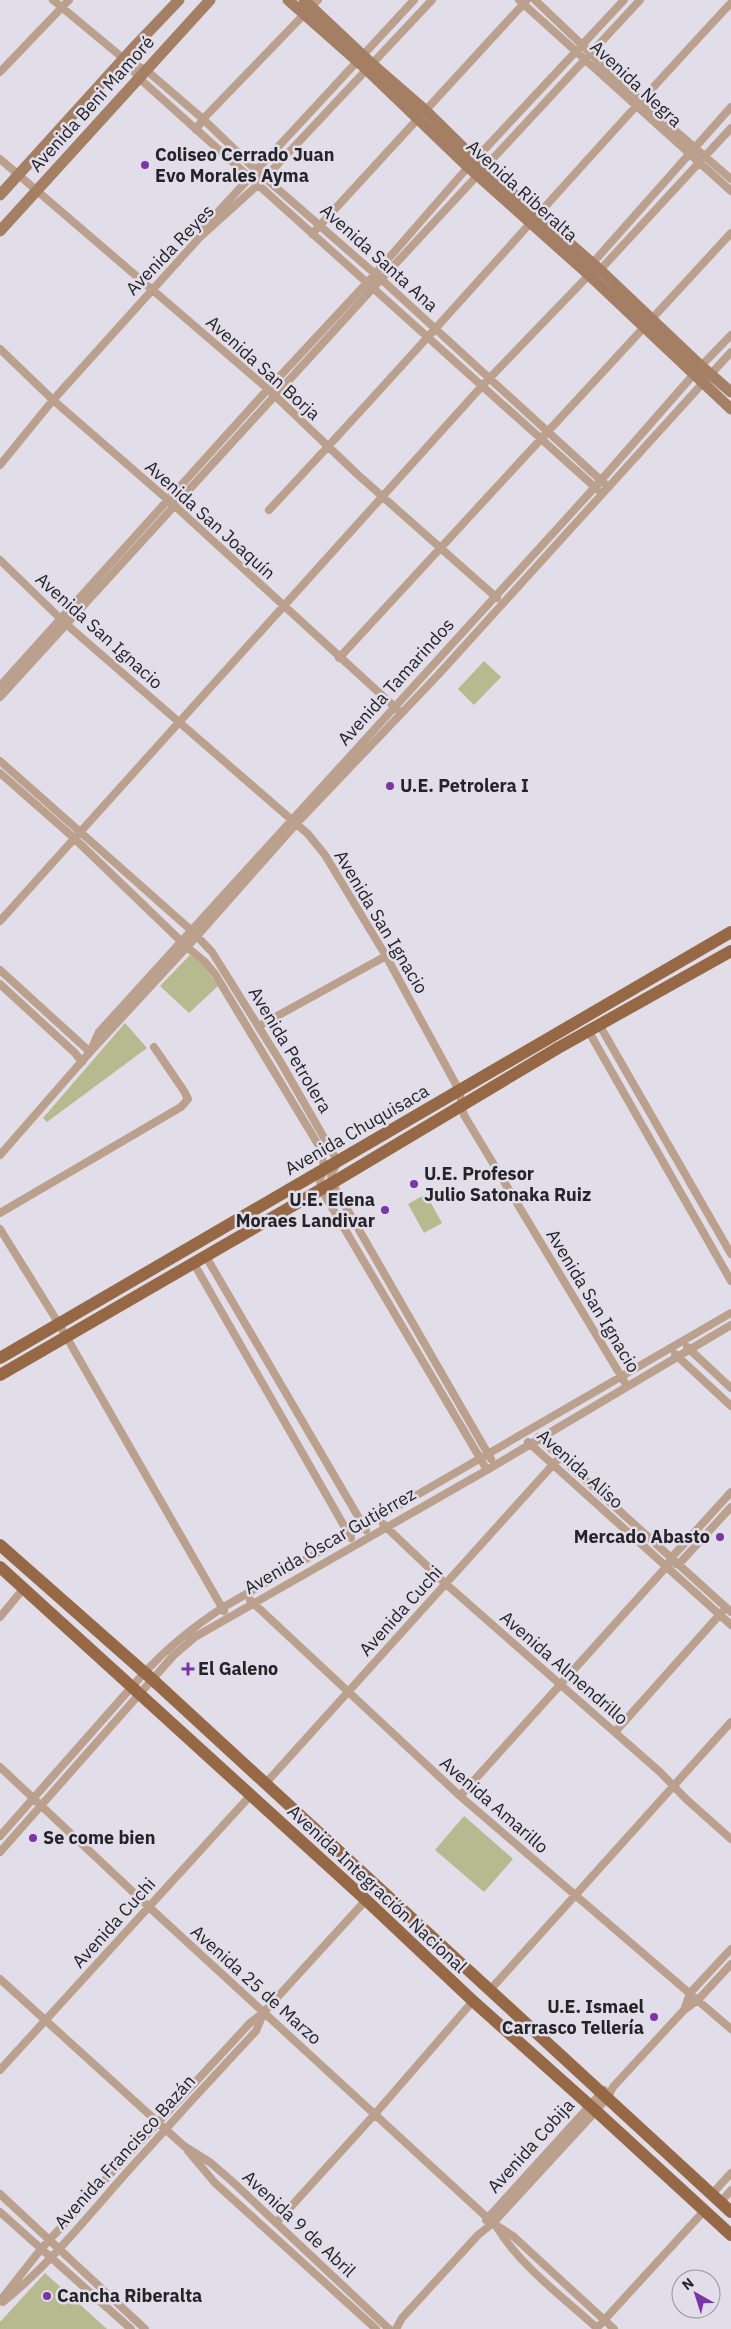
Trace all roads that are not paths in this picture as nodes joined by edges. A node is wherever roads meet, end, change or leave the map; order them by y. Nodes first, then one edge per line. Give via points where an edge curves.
1 (53, 0) edge
2 (69, 0) edge
3 (179, 0) edge
4 (210, 0) edge
5 (288, 0) edge
6 (414, 0) edge
7 (432, 0) edge
8 (535, 0) edge
9 (624, 0) edge
10 (640, 0) edge
11 (524, 1) edge
12 (731, 3) edge
13 (309, 5) edge
14 (61, 8) junction
15 (583, 44) junction
16 (576, 50) junction
17 (592, 52) junction
18 (360, 58) junction
19 (124, 59) junction
20 (585, 59) junction
21 (369, 67) junction
22 (0, 72) edge
23 (143, 74) junction
24 (638, 103) junction
25 (731, 107) edge
26 (422, 115) junction
27 (203, 119) junction
28 (731, 128) edge
29 (196, 130) junction
30 (691, 150) junction
31 (0, 160) edge
32 (702, 160) junction
33 (472, 163) junction
34 (257, 171) junction
35 (481, 172) junction
36 (18, 175) junction
37 (264, 177) junction
38 (250, 178) junction
39 (731, 179) edge
40 (257, 184) junction
41 (37, 190) junction
42 (731, 191) edge
43 (0, 195) edge
44 (534, 220) junction
45 (320, 225) junction
46 (0, 231) edge
47 (731, 233) edge
48 (312, 234) junction
49 (595, 267) junction
50 (588, 275) junction
51 (378, 276) junction
52 (370, 285) junction
53 (150, 287) junction
54 (648, 323) junction
55 (434, 329) junction
56 (731, 335) edge
57 (427, 337) junction
58 (0, 349) edge
59 (731, 352) edge
60 (699, 374) junction
61 (711, 374) junction
62 (489, 378) junction
63 (482, 386) junction
64 (268, 389) junction
65 (731, 392) edge
66 (275, 396) junction
67 (52, 398) junction
68 (731, 409) edge
69 (544, 436) junction
70 (328, 447) junction
71 (0, 458) edge
72 (0, 465) edge
73 (601, 480) junction
74 (595, 487) junction
75 (605, 490) junction
76 (382, 497) junction
77 (172, 503) junction
78 (269, 510) dead end
79 (442, 548) junction
80 (0, 560) edge
81 (494, 596) junction
82 (502, 603) junction
83 (282, 606) junction
84 (64, 621) junction
85 (339, 658) junction
86 (0, 686) edge
87 (0, 697) edge
88 (394, 707) junction
89 (401, 713) junction
90 (179, 723) junction
91 (0, 761) edge
92 (0, 773) edge
93 (294, 822) junction
94 (77, 835) junction
95 (0, 921) edge
96 (195, 934) junction
97 (726, 936) edge
98 (184, 944) junction
99 (730, 954) edge
100 (386, 956) junction
101 (0, 970) edge
102 (0, 984) edge
103 (259, 1026) junction
104 (594, 1029) junction
105 (552, 1036) junction
106 (154, 1047) dead end
107 (558, 1048) junction
108 (90, 1052) junction
109 (277, 1056) junction
110 (82, 1062) junction
111 (266, 1062) junction
112 (459, 1090) junction
113 (462, 1105) junction
114 (0, 1155) edge
115 (338, 1162) junction
116 (325, 1169) junction
117 (327, 1186) junction
118 (0, 1213) edge
119 (0, 1229) edge
120 (731, 1254) edge
121 (205, 1255) junction
122 (193, 1262) junction
123 (731, 1281) edge
124 (731, 1314) edge
125 (59, 1324) junction
126 (731, 1325) edge
127 (66, 1337) junction
128 (684, 1341) junction
129 (670, 1349) junction
130 (689, 1350) junction
131 (677, 1357) junction
132 (0, 1358) edge
133 (0, 1375) edge
134 (621, 1376) junction
135 (627, 1386) junction
136 (731, 1388) edge
137 (731, 1406) edge
138 (531, 1430) junction
139 (520, 1436) junction
140 (540, 1438) junction
141 (530, 1444) junction
142 (489, 1455) junction
143 (559, 1458) junction
144 (481, 1460) junction
145 (494, 1465) junction
146 (553, 1465) junction
147 (486, 1470) junction
148 (731, 1492) edge
149 (731, 1507) edge
150 (380, 1518) junction
151 (364, 1527) junction
152 (385, 1528) junction
153 (349, 1535) junction
154 (369, 1536) junction
155 (354, 1544) junction
156 (0, 1545) edge
157 (672, 1556) junction
158 (679, 1564) junction
159 (667, 1566) junction
160 (0, 1567) edge
161 (446, 1584) junction
162 (24, 1588) junction
163 (245, 1595) junction
164 (253, 1603) junction
165 (222, 1608) junction
166 (729, 1609) edge
167 (719, 1614) junction
168 (0, 1616) edge
169 (227, 1617) junction
170 (731, 1625) edge
171 (148, 1676) junction
172 (561, 1685) junction
173 (136, 1690) junction
174 (348, 1692) junction
175 (731, 1722) edge
176 (615, 1732) junction
177 (0, 1767) edge
178 (265, 1784) junction
179 (673, 1786) junction
180 (250, 1796) junction
181 (460, 1796) junction
182 (34, 1798) junction
183 (42, 1805) junction
184 (0, 1836) edge
185 (731, 1839) edge
186 (0, 1852) edge
187 (576, 1896) junction
188 (366, 1900) junction
189 (149, 1907) junction
190 (731, 1949) edge
191 (731, 1964) edge
192 (0, 1979) edge
193 (490, 1990) junction
194 (690, 1994) junction
195 (698, 2000) junction
196 (473, 2001) junction
197 (684, 2010) junction
198 (263, 2012) junction
199 (46, 2020) junction
200 (731, 2029) edge
201 (0, 2070) edge
202 (607, 2092) junction
203 (592, 2108) junction
204 (375, 2114) junction
205 (158, 2122) junction
206 (165, 2129) junction
207 (184, 2146) junction
208 (731, 2173) edge
209 (731, 2190) edge
210 (0, 2194) edge
211 (716, 2198) junction
212 (704, 2210) junction
213 (0, 2212) edge
214 (731, 2212) edge
215 (490, 2220) junction
216 (276, 2223) junction
217 (731, 2235) edge
218 (50, 2239) junction
219 (60, 2248) junction
220 (41, 2249) junction
221 (50, 2258) junction
222 (0, 2303) edge
223 (402, 2318) junction
224 (604, 2320) junction
225 (385, 2328) edge
226 (131, 2329) edge
227 (145, 2329) edge
228 (376, 2329) edge
229 (396, 2329) edge
230 (597, 2329) edge
231 (614, 2329) edge

1 - 14 street, Avenida Santa Ana
2 - 14 street
3 - 19 street, Avenida Beni Mamoré
4 - 23 street, Avenida Beni Mamoré
5 - 13 street, Avenida Riberalta
6 - 18 street, Avenida Reyes
7 - 21 street, Avenida Reyes
8 - 15 street, Avenida Negra
9 - 15 street
10 - 17 street
11 - 16 street, Avenida Negra
11 - 26 street
12 - 24 street
13 - 18 street, Avenida Riberalta
13 - 27 street
14 - 19 street, Avenida Santa Ana
14 - 22 street
15 - 16 street
15 - 17 street, Avenida Negra
16 - 20 street, Avenida Negra
16 - 33 street
17 - 20 street
17 - 24 street, Avenida Negra
18 - 21 street, Avenida Riberalta
18 - 34 street, Avenida Reyes
19 - 23 street, Avenida Santa Ana
19 - 36 street, Avenida Beni Mamoré
20 - 24 street, Avenida Negra
20 - 35 street
21 - 26 street, Avenida Riberalta
21 - 37 street, Avenida Reyes
23 - 27 street, Avenida Santa Ana
23 - 29 street, Avenida Santa Ana
23 - 41 street, Avenida Beni Mamoré
24 - 30 street, Avenida Negra
24 - 44 street
25 - 30 street
26 - 33 street, Avenida Riberalta
26 - 45 street
27 - 29 street
27 - 34 street, Avenida Santa Ana
28 - 32 street
29 - 38 street, Avenida Santa Ana
30 - 32 street, Avenida Negra
30 - 49 street
31 - 36 street, Avenida San Borja
32 - 39 street, Avenida Negra
32 - 42 street, Avenida Negra
32 - 49 street
33 - 35 street, Avenida Riberalta
33 - 51 street
34 - 37 street, Avenida Santa Ana
34 - 38 street, Avenida Reyes
35 - 44 street, Avenida Riberalta
35 - 51 street
36 - 41 street, Avenida San Borja
36 - 43 street, Avenida Beni Mamoré
37 - 40 street, Avenida Reyes
37 - 45 street, Avenida Santa Ana
38 - 40 street, Avenida Santa Ana
38 - 53 street, Avenida Reyes
40 - 48 street, Avenida Santa Ana
40 - 53 street, Avenida Reyes
41 - 46 street, Avenida Beni Mamoré
41 - 53 street, Avenida San Borja
44 - 49 street, Avenida Riberalta
44 - 50 street, Avenida Riberalta
44 - 55 street
45 - 48 street
45 - 51 street, Avenida Santa Ana
47 - 54 street
48 - 52 street, Avenida Santa Ana
49 - 50 street
49 - 54 street, Avenida Riberalta
50 - 54 street, Avenida Riberalta
50 - 62 street
51 - 52 street
51 - 55 street, Avenida Santa Ana
52 - 57 street, Avenida Santa Ana
52 - 64 street
52 - 66 street
53 - 64 street, Avenida San Borja
53 - 67 street, Avenida Reyes
54 - 60 street, Avenida Riberalta
54 - 69 street
55 - 57 street
55 - 62 street, Avenida Santa Ana
56 - 60 street, Avenida Tamarindos
57 - 63 street, Avenida Santa Ana
57 - 70 street
58 - 67 street, Avenida San Joaquín
59 - 61 street
60 - 61 street, Avenida Riberalta
60 - 68 street, Avenida Riberalta
60 - 73 street, Avenida Tamarindos
60 - 75 street, Avenida Tamarindos
61 - 65 street, Avenida Riberalta
62 - 63 street
62 - 69 street, Avenida Santa Ana
63 - 69 street, Avenida Santa Ana
63 - 76 street
64 - 66 street, Avenida San Borja
64 - 77 street
66 - 70 street, Avenida San Borja
66 - 77 street
67 - 71 street, Avenida Reyes
67 - 72 street, Avenida Reyes
67 - 77 street, Avenida San Joaquín
69 - 73 street, Avenida Santa Ana
69 - 74 street, Avenida Santa Ana
69 - 79 street
70 - 76 street, Avenida San Borja
70 - 78 street
73 - 74 street, Avenida Tamarindos
73 - 75 street, Avenida Santa Ana
74 - 75 street, Avenida Santa Ana
74 - 81 street, Avenida Tamarindos
75 - 82 street, Avenida Tamarindos
76 - 79 street, Avenida San Borja
76 - 83 street
77 - 83 street, Avenida San Joaquín
77 - 84 street
79 - 81 street, Avenida San Borja
79 - 85 street
80 - 84 street, Avenida San Ignacio
81 - 82 street, Avenida San Borja
81 - 88 street, Avenida Tamarindos
82 - 89 street, Avenida Tamarindos
83 - 85 street, Avenida San Joaquín
83 - 90 street
84 - 86 street
84 - 87 street
84 - 90 street, Avenida San Ignacio
85 - 88 street, Avenida San Joaquín
88 - 89 street, Avenida San Joaquín
88 - 93 street, Avenida Tamarindos
89 - 93 street, Avenida Tamarindos
90 - 93 street, Avenida San Ignacio
90 - 94 street
91 - 94 street, Avenida Petrolera
92 - 94 street, Avenida Petrolera
93 - 96 street, Avenida Tamarindos
93 - 100 street, Avenida San Ignacio via 325,856
94 - 95 street
94 - 96 street, Avenida Petrolera
94 - 98 street, Avenida Petrolera
96 - 98 street, Avenida Tamarindos
96 - 103 street, Avenida Petrolera via 212,952
97 - 99 street
97 - 105 main road, Avenida Chuquisaca
98 - 108 street, Avenida Tamarindos via 99,1032
98 - 111 street, Avenida Petrolera via 215,974
99 - 104 main road, Avenida Chuquisaca
100 - 103 street
100 - 112 street, Avenida San Ignacio
101 - 108 street
102 - 110 street
103 - 109 street, Avenida Petrolera
104 - 107 main road, Avenida Chuquisaca
104 - 120 street
104 - 123 street
105 - 107 street
105 - 112 main road, Avenida Chuquisaca
106 - 118 street via 188,1099
107 - 113 main road, Avenida Chuquisaca
108 - 110 street, Avenida Tamarindos
109 - 111 street
109 - 115 street, Avenida Petrolera
110 - 114 street, Avenida Tamarindos
111 - 116 street, Avenida Petrolera via 319,1146
112 - 113 street, Avenida San Ignacio
112 - 115 main road, Avenida Chuquisaca
113 - 117 main road, Avenida Chuquisaca
113 - 134 street, Avenida San Ignacio via 464,1114
115 - 116 main road, Avenida Chuquisaca
115 - 117 street
116 - 117 street, Avenida Petrolera via 320,1179
116 - 125 main road, Avenida Chuquisaca
117 - 121 main road, Avenida Chuquisaca
117 - 142 street
117 - 144 street
119 - 125 street
121 - 122 main road, Avenida Chuquisaca
121 - 151 street
122 - 127 main road, Avenida Chuquisaca
122 - 153 street
124 - 128 street, Avenida Óscar Gutiérrez
125 - 127 street
125 - 132 main road, Avenida Chuquisaca
126 - 130 street, Avenida Óscar Gutiérrez
127 - 133 main road, Avenida Chuquisaca
127 - 165 street
128 - 129 street, Avenida Óscar Gutiérrez
128 - 130 street
129 - 131 street
129 - 134 street, Avenida Óscar Gutiérrez
130 - 131 street, Avenida Óscar Gutiérrez
130 - 136 street
131 - 135 street, Avenida Óscar Gutiérrez
131 - 137 street
134 - 135 street, Avenida San Ignacio
134 - 138 street, Avenida Óscar Gutiérrez
135 - 140 street, Avenida Óscar Gutiérrez
138 - 139 street, Avenida Óscar Gutiérrez
138 - 140 street, Avenida Aliso
139 - 141 street, Avenida Aliso
139 - 142 street, Avenida Óscar Gutiérrez
140 - 141 street, Avenida Óscar Gutiérrez
140 - 143 street, Avenida Aliso
141 - 145 street, Avenida Óscar Gutiérrez
141 - 146 street, Avenida Aliso
142 - 144 street, Avenida Óscar Gutiérrez
142 - 145 street
143 - 146 street, Avenida Cuchi
143 - 157 street, Avenida Aliso
144 - 147 street
144 - 150 street, Avenida Óscar Gutiérrez
145 - 147 street, Avenida Óscar Gutiérrez
146 - 159 street, Avenida Aliso
146 - 161 street, Avenida Cuchi
147 - 152 street, Avenida Óscar Gutiérrez
148 - 157 street
149 - 158 street
150 - 151 street, Avenida Óscar Gutiérrez
150 - 152 street, Avenida Almendrillo
151 - 153 street, Avenida Óscar Gutiérrez
151 - 154 street
152 - 154 street, Avenida Óscar Gutiérrez
152 - 161 street, Avenida Almendrillo
153 - 155 street
153 - 163 street, Avenida Óscar Gutiérrez
154 - 155 street, Avenida Óscar Gutiérrez
155 - 164 street, Avenida Óscar Gutiérrez
156 - 171 main road, Avenida Integración Nacional
157 - 158 street, Avenida Aliso
157 - 159 street
158 - 159 street
158 - 166 street, Avenida Aliso
159 - 167 street, Avenida Aliso
159 - 172 street
160 - 162 main road, Avenida Integración Nacional
161 - 172 street, Avenida Almendrillo
161 - 174 street, Avenida Cuchi
162 - 168 street
162 - 173 main road, Avenida Integración Nacional
163 - 164 street, Avenida Amarillo
163 - 165 street, Avenida Óscar Gutiérrez
164 - 169 street, Avenida Óscar Gutiérrez
164 - 174 street, Avenida Amarillo
165 - 169 street
165 - 171 street, Avenida Óscar Gutiérrez via 166,1649
166 - 167 street
167 - 170 street, Avenida Aliso
167 - 176 street
169 - 171 street, Avenida Óscar Gutiérrez via 195,1637
171 - 173 street, Avenida Óscar Gutiérrez
171 - 173 street, Avenida Óscar Gutiérrez
171 - 178 main road, Avenida Integración Nacional
172 - 176 street, Avenida Almendrillo
172 - 181 street
173 - 180 main road, Avenida Integración Nacional
173 - 182 street, Avenida Óscar Gutiérrez
173 - 183 street, Avenida Óscar Gutiérrez
174 - 178 street, Avenida Cuchi
174 - 181 street, Avenida Amarillo
175 - 179 street
176 - 179 street, Avenida Almendrillo
177 - 182 street, Avenida 25 de Marzo
178 - 193 main road, Avenida Integración Nacional
179 - 185 street, Avenida Almendrillo
179 - 187 street
180 - 188 main road, Avenida Integración Nacional
180 - 189 street, Avenida Cuchi
181 - 187 street, Avenida Amarillo
182 - 183 street, Avenida 25 de Marzo
182 - 184 street, Avenida Óscar Gutiérrez
183 - 186 street, Avenida Óscar Gutiérrez
183 - 189 street, Avenida 25 de Marzo
187 - 193 street
187 - 194 street, Avenida Amarillo
188 - 196 main road, Avenida Integración Nacional
188 - 198 street, Avenida Francisco Bazán
189 - 198 street, Avenida 25 de Marzo
189 - 199 street, Avenida Cuchi
190 - 194 street, Avenida Cobija
191 - 195 street, Avenida Cobija
192 - 199 street, Avenida 9 de Abril
193 - 202 main road, Avenida Integración Nacional
194 - 195 street, Avenida Amarillo
194 - 197 street, Avenida Cobija
195 - 197 street, Avenida Cobija
195 - 200 street, Avenida Amarillo
196 - 203 main road, Avenida Integración Nacional
196 - 204 street
197 - 202 street, Avenida Cobija
198 - 204 street, Avenida 25 de Marzo
198 - 205 street, Avenida Francisco Bazán
198 - 206 street, Avenida Francisco Bazán via 256,2031
199 - 201 street, Avenida Cuchi
199 - 205 street, Avenida 9 de Abril
202 - 203 street, Avenida Cobija
202 - 211 main road, Avenida Integración Nacional
203 - 212 main road, Avenida Integración Nacional
203 - 215 street, Avenida Cobija
204 - 215 street, Avenida 25 de Marzo
204 - 216 street
205 - 206 street, Avenida 9 de Abril
205 - 218 street, Avenida Francisco Bazán
206 - 207 street, Avenida 9 de Abril
206 - 219 street, Avenida Francisco Bazán
207 - 216 street, Avenida 9 de Abril via 235,2184
207 - 228 street, Avenida 9 de Abril via 215,2183
208 - 211 street
209 - 211 street
210 - 218 street
211 - 214 main road, Avenida Integración Nacional
212 - 217 main road, Avenida Integración Nacional
212 - 224 street
213 - 220 street
215 - 223 street, Avenida Cobija
215 - 224 street, Avenida 25 de Marzo via 513,2236
215 - 230 street, Avenida 25 de Marzo via 507,2244
216 - 225 street, Avenida 9 de Abril
218 - 219 street
218 - 220 street, Avenida Francisco Bazán
219 - 221 street, Avenida Francisco Bazán
219 - 227 street
220 - 221 street
220 - 222 street, Avenida Francisco Bazán
221 - 222 street, Avenida Francisco Bazán via 32,2278
221 - 226 street
223 - 225 street, Avenida Cobija
223 - 229 street, Avenida Cobija
224 - 230 street
224 - 231 street, Avenida 25 de Marzo

